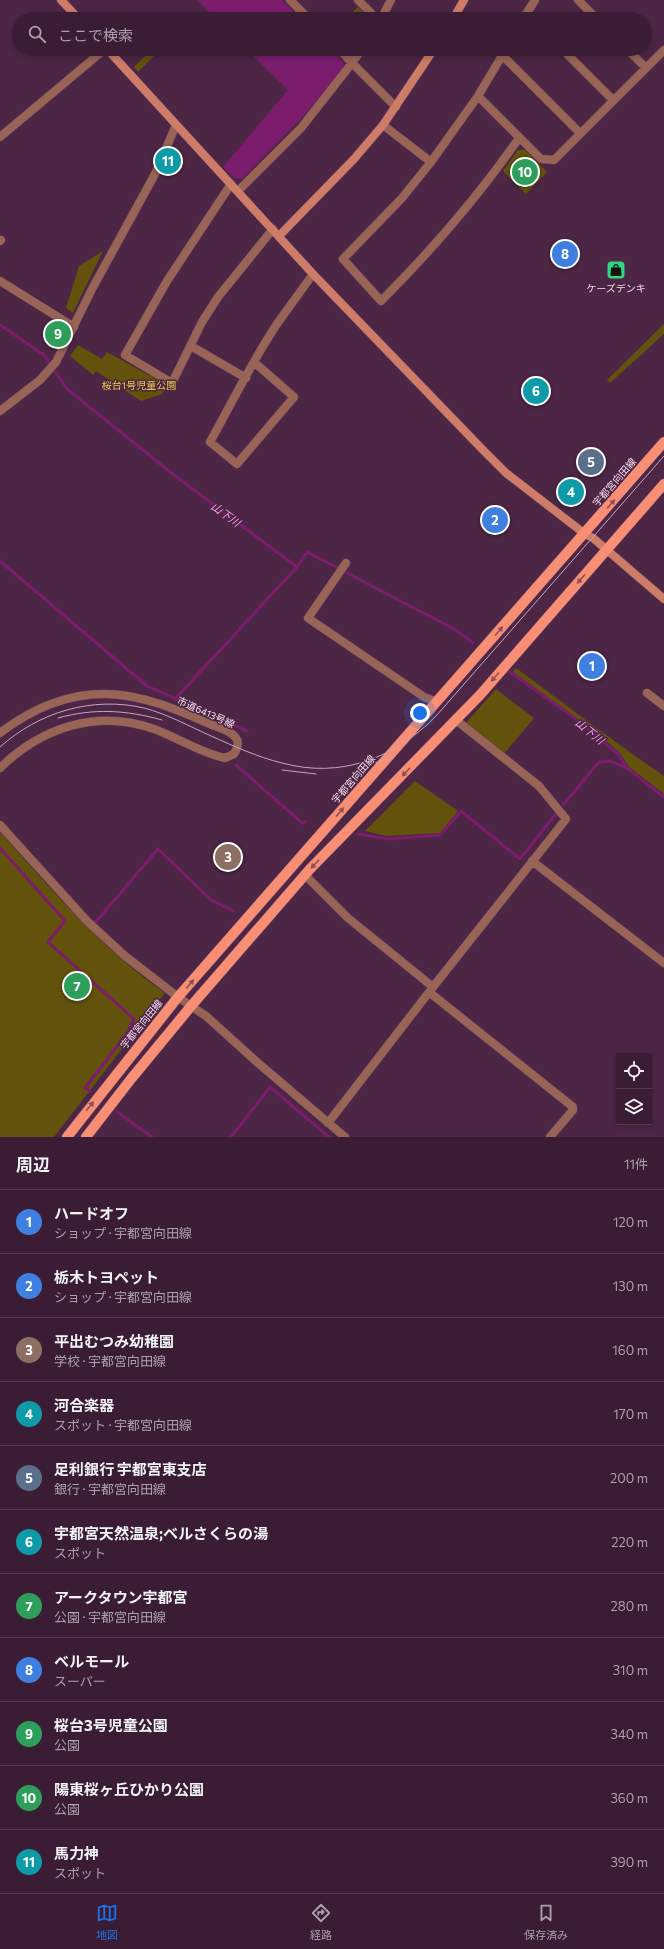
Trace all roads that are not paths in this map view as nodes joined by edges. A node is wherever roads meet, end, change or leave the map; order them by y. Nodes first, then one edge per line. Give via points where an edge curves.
1 (290, 0) edge
2 (358, 0) edge
3 (391, 0) edge
4 (464, 0) edge
5 (535, 0) edge
6 (66, 2) edge
7 (584, 2) edge
8 (74, 12) edge
9 (302, 12) edge
10 (370, 12) edge
11 (385, 12) edge
12 (456, 12) edge
13 (530, 12) edge
14 (592, 12) edge
15 (664, 50) edge
16 (98, 56) edge
17 (112, 56) edge
18 (346, 56) edge
19 (357, 56) edge
20 (429, 56) edge
21 (502, 56) edge
22 (508, 56) edge
23 (569, 56) edge
24 (634, 56) edge
25 (352, 63) junction
26 (646, 68) junction
27 (478, 96) junction
28 (613, 100) junction
29 (396, 107) junction
30 (176, 125) junction
31 (383, 125) junction
32 (580, 133) junction
33 (0, 137) edge
34 (519, 138) junction
35 (431, 162) junction
36 (231, 184) junction
37 (238, 191) junction
38 (273, 229) junction
39 (279, 236) junction
40 (313, 274) junction
41 (0, 281) edge
42 (74, 327) junction
43 (191, 346) junction
44 (255, 363) junction
45 (246, 378) junction
46 (0, 411) edge
47 (664, 442) edge
48 (664, 484) edge
49 (585, 534) junction
50 (607, 550) junction
51 (345, 564) dead end
52 (664, 599) edge
53 (647, 693) dead end
54 (437, 702) junction
55 (664, 706) edge
56 (456, 720) junction
57 (0, 733) edge
58 (0, 768) edge
59 (0, 825) edge
60 (532, 861) junction
61 (305, 876) junction
62 (664, 963) edge
63 (431, 989) junction
64 (178, 997) junction
65 (192, 1005) junction
66 (328, 1123) junction
67 (66, 1137) edge
68 (86, 1137) edge
69 (345, 1137) edge
70 (550, 1137) edge

1 - 9 street
2 - 10 street
3 - 11 street
4 - 12 street
5 - 13 street
6 - 8 street
7 - 14 street
15 - 26 street
16 - 33 street
17 - 30 street
18 - 25 street
19 - 25 street
20 - 29 street
21 - 27 street
22 - 32 street
23 - 28 street
24 - 26 street
25 - 29 street
25 - 37 street via 301,128
26 - 28 street
27 - 34 street
27 - 35 street
28 - 32 street
29 - 31 street
30 - 36 street
30 - 42 street via 154,174
31 - 35 street
31 - 39 street via 343,171
32 - 34 street via 554,160 541,159
34 - 35 street via 443,238 381,301 343,259 402,198
36 - 37 street
36 - 43 street via 167,281 126,355 172,383
37 - 38 street
38 - 39 street
38 - 43 street via 218,297
39 - 40 street
40 - 44 street via 277,325
40 - 49 street via 499,466
41 - 42 street
42 - 46 street via 56,362 40,380
43 - 45 street
44 - 45 street
44 - 45 street via 294,397 237,464 210,442
49 -> 47 main road, 宇都宮向田線
48 - 50 main road
49 - 50 street
54 -> 49 main road, 宇都宮向田線
50 - 52 street
50 -> 56 main road
51 - 54 street via 308,618 424,697
53 - 55 street
64 -> 54 main road, 宇都宮向田線
56 - 60 street via 539,786 566,819
56 -> 61 main road
57 - 58 street, 市道6413号線 via 28,713 54,703 104,694 136,698 180,711 230,733 237,739 238,744 234,754 225,758 153,728 114,721 89,722 66,726 45,734 26,745
59 - 64 street via 87,921 125,956
60 - 62 street
60 - 63 street
61 - 63 street via 348,918
61 - 65 main road
63 - 66 street
63 - 70 street via 573,1106 573,1110
64 - 65 street
67 -> 64 main road, 宇都宮向田線
65 - 66 street
65 - 68 main road
66 - 69 street

